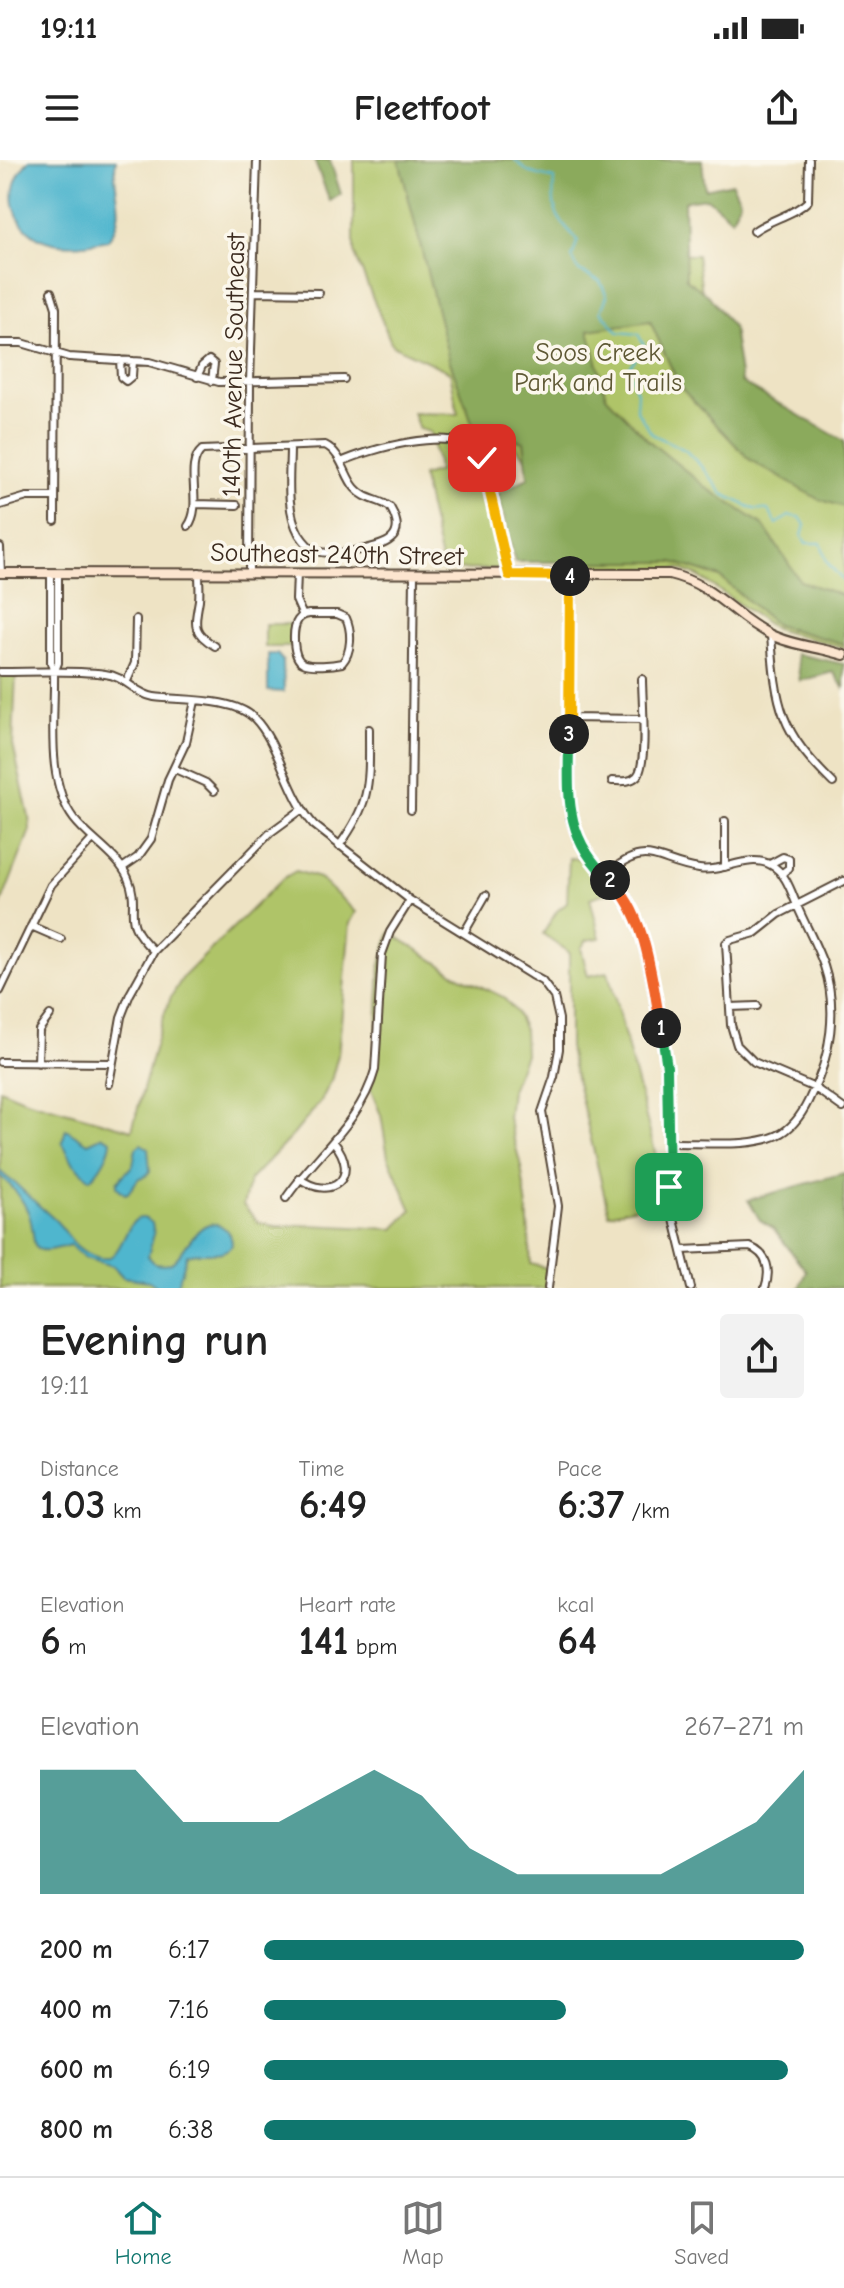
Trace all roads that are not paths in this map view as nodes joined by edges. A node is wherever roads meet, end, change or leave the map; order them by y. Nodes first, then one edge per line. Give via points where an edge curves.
1 (257, 160) edge
2 (809, 160) edge
3 (754, 231) dead end
4 (51, 292) dead end
5 (254, 292) junction
6 (319, 293) dead end
7 (0, 343) edge
8 (55, 354) junction
9 (120, 360) junction
10 (133, 361) junction
11 (197, 377) junction
12 (344, 379) dead end
13 (212, 381) junction
14 (250, 382) junction
15 (290, 447) junction
16 (249, 449) junction
17 (341, 462) junction
18 (54, 497) junction
19 (195, 504) junction
20 (0, 505) edge
21 (237, 505) dead end
22 (55, 521) dead end
23 (188, 526) dead end
24 (0, 547) edge
25 (199, 572) junction
26 (249, 572) junction
27 (1, 573) edge
28 (54, 573) junction
29 (297, 573) junction
30 (414, 575) junction
31 (509, 575) junction
32 (571, 576) junction
33 (303, 616) junction
34 (136, 619) dead end
35 (771, 635) junction
36 (215, 646) dead end
37 (844, 655) edge
38 (0, 672) edge
39 (54, 673) junction
40 (642, 679) dead end
41 (127, 681) junction
42 (195, 701) junction
43 (569, 718) junction
44 (642, 719) junction
45 (369, 729) dead end
46 (175, 769) junction
47 (612, 781) dead end
48 (833, 783) dead end
49 (214, 791) dead end
50 (301, 810) junction
51 (411, 810) dead end
52 (725, 821) dead end
53 (92, 840) junction
54 (339, 846) junction
55 (770, 864) junction
56 (725, 867) junction
57 (122, 868) junction
58 (781, 874) junction
59 (605, 876) junction
60 (844, 881) edge
61 (486, 895) dead end
62 (410, 900) junction
63 (796, 905) junction
64 (31, 926) junction
65 (464, 933) junction
66 (61, 939) dead end
67 (715, 939) dead end
68 (726, 943) junction
69 (154, 951) junction
70 (0, 991) edge
71 (757, 1006) dead end
72 (730, 1007) junction
73 (50, 1015) dead end
74 (0, 1062) edge
75 (38, 1063) junction
76 (112, 1063) junction
77 (109, 1084) dead end
78 (815, 1088) junction
79 (843, 1108) edge
80 (333, 1141) junction
81 (668, 1143) junction
82 (299, 1178) junction
83 (286, 1198) dead end
84 (682, 1250) junction
85 (548, 1288) edge
86 (691, 1288) edge
87 (765, 1288) edge

1 - 5 street, 140th Avenue Southeast
2 - 3 street via 808,201
4 - 8 street
5 - 6 street
5 - 14 street, 140th Avenue Southeast
7 - 8 street via 22,343
8 - 9 street
8 - 18 street
9 - 10 street
9 - 10 street via 126,381 132,376
10 - 11 street
11 - 13 street
11 - 13 street via 209,360 214,364
12 - 14 street
13 - 14 street
14 - 16 street, 140th Avenue Southeast
15 - 16 street
15 - 17 street via 325,445
15 - 17 street via 292,514 306,544 324,552 381,547 394,536 397,524 390,507 359,493
16 - 19 street via 198,452
16 - 26 street, 140th Avenue Southeast
17 - 31 street via 369,449 422,439 475,449 482,458
18 - 20 street
18 - 22 street
19 - 21 street
19 - 23 street
24 - 27 street
25 - 26 main road, Southeast 240th Street
25 - 28 main road, Southeast 240th Street
25 - 36 street via 194,622 201,637
26 - 29 main road, Southeast 240th Street
27 - 28 main road, Southeast 240th Street
28 - 39 street
29 - 30 main road, Southeast 240th Street
29 - 33 street via 296,600
30 - 31 main road, Southeast 240th Street
30 - 51 street
31 - 32 main road, Southeast 240th Street
32 - 35 main road, Southeast 240th Street via 656,573 686,578
32 - 43 street
33 - 33 street via 346,618 345,660 337,664 298,659 296,625
34 - 41 street via 136,656
35 - 37 main road, Southeast 240th Street
35 - 48 street via 783,718 809,760
38 - 39 street
39 - 41 street via 105,674
39 - 53 street via 60,789 72,816
40 - 44 street
41 - 42 street via 147,695
42 - 46 street
42 - 50 street via 238,707 256,720
43 - 44 street
43 - 59 street via 570,817 582,848
44 - 47 street via 641,771 631,780
45 - 54 street via 368,794 357,822
46 - 49 street
46 - 57 street via 151,839
50 - 54 street
50 - 69 street via 271,832
52 - 56 street
53 - 57 street
53 - 64 street via 51,885
54 - 62 street
55 - 56 street
55 - 58 street
55 - 58 street via 789,859 789,868
56 - 59 street via 698,869 640,854 621,861
57 - 69 street via 130,884 135,930
58 - 63 street
59 - 81 street via 628,899 640,927 665,1051
60 - 63 street
61 - 65 street
62 - 65 street
62 - 80 street via 382,954 370,1088
63 - 68 street via 755,933
63 - 78 street via 825,968 828,987 828,1053
64 - 66 street
64 - 70 street
65 - 85 street via 542,981 554,997 559,1049 542,1112 558,1206
67 - 68 street
68 - 72 street
69 - 76 street via 121,1017
71 - 72 street
72 - 78 street via 733,1039 746,1057
73 - 75 street via 39,1030
74 - 75 street
75 - 76 street
76 - 77 street
78 - 79 street
78 - 81 street via 781,1134 758,1141
80 - 82 street
80 - 82 street via 347,1164 340,1181 320,1188
81 - 84 street via 669,1199
82 - 83 street
84 - 86 street
84 - 87 street via 757,1250 767,1264

